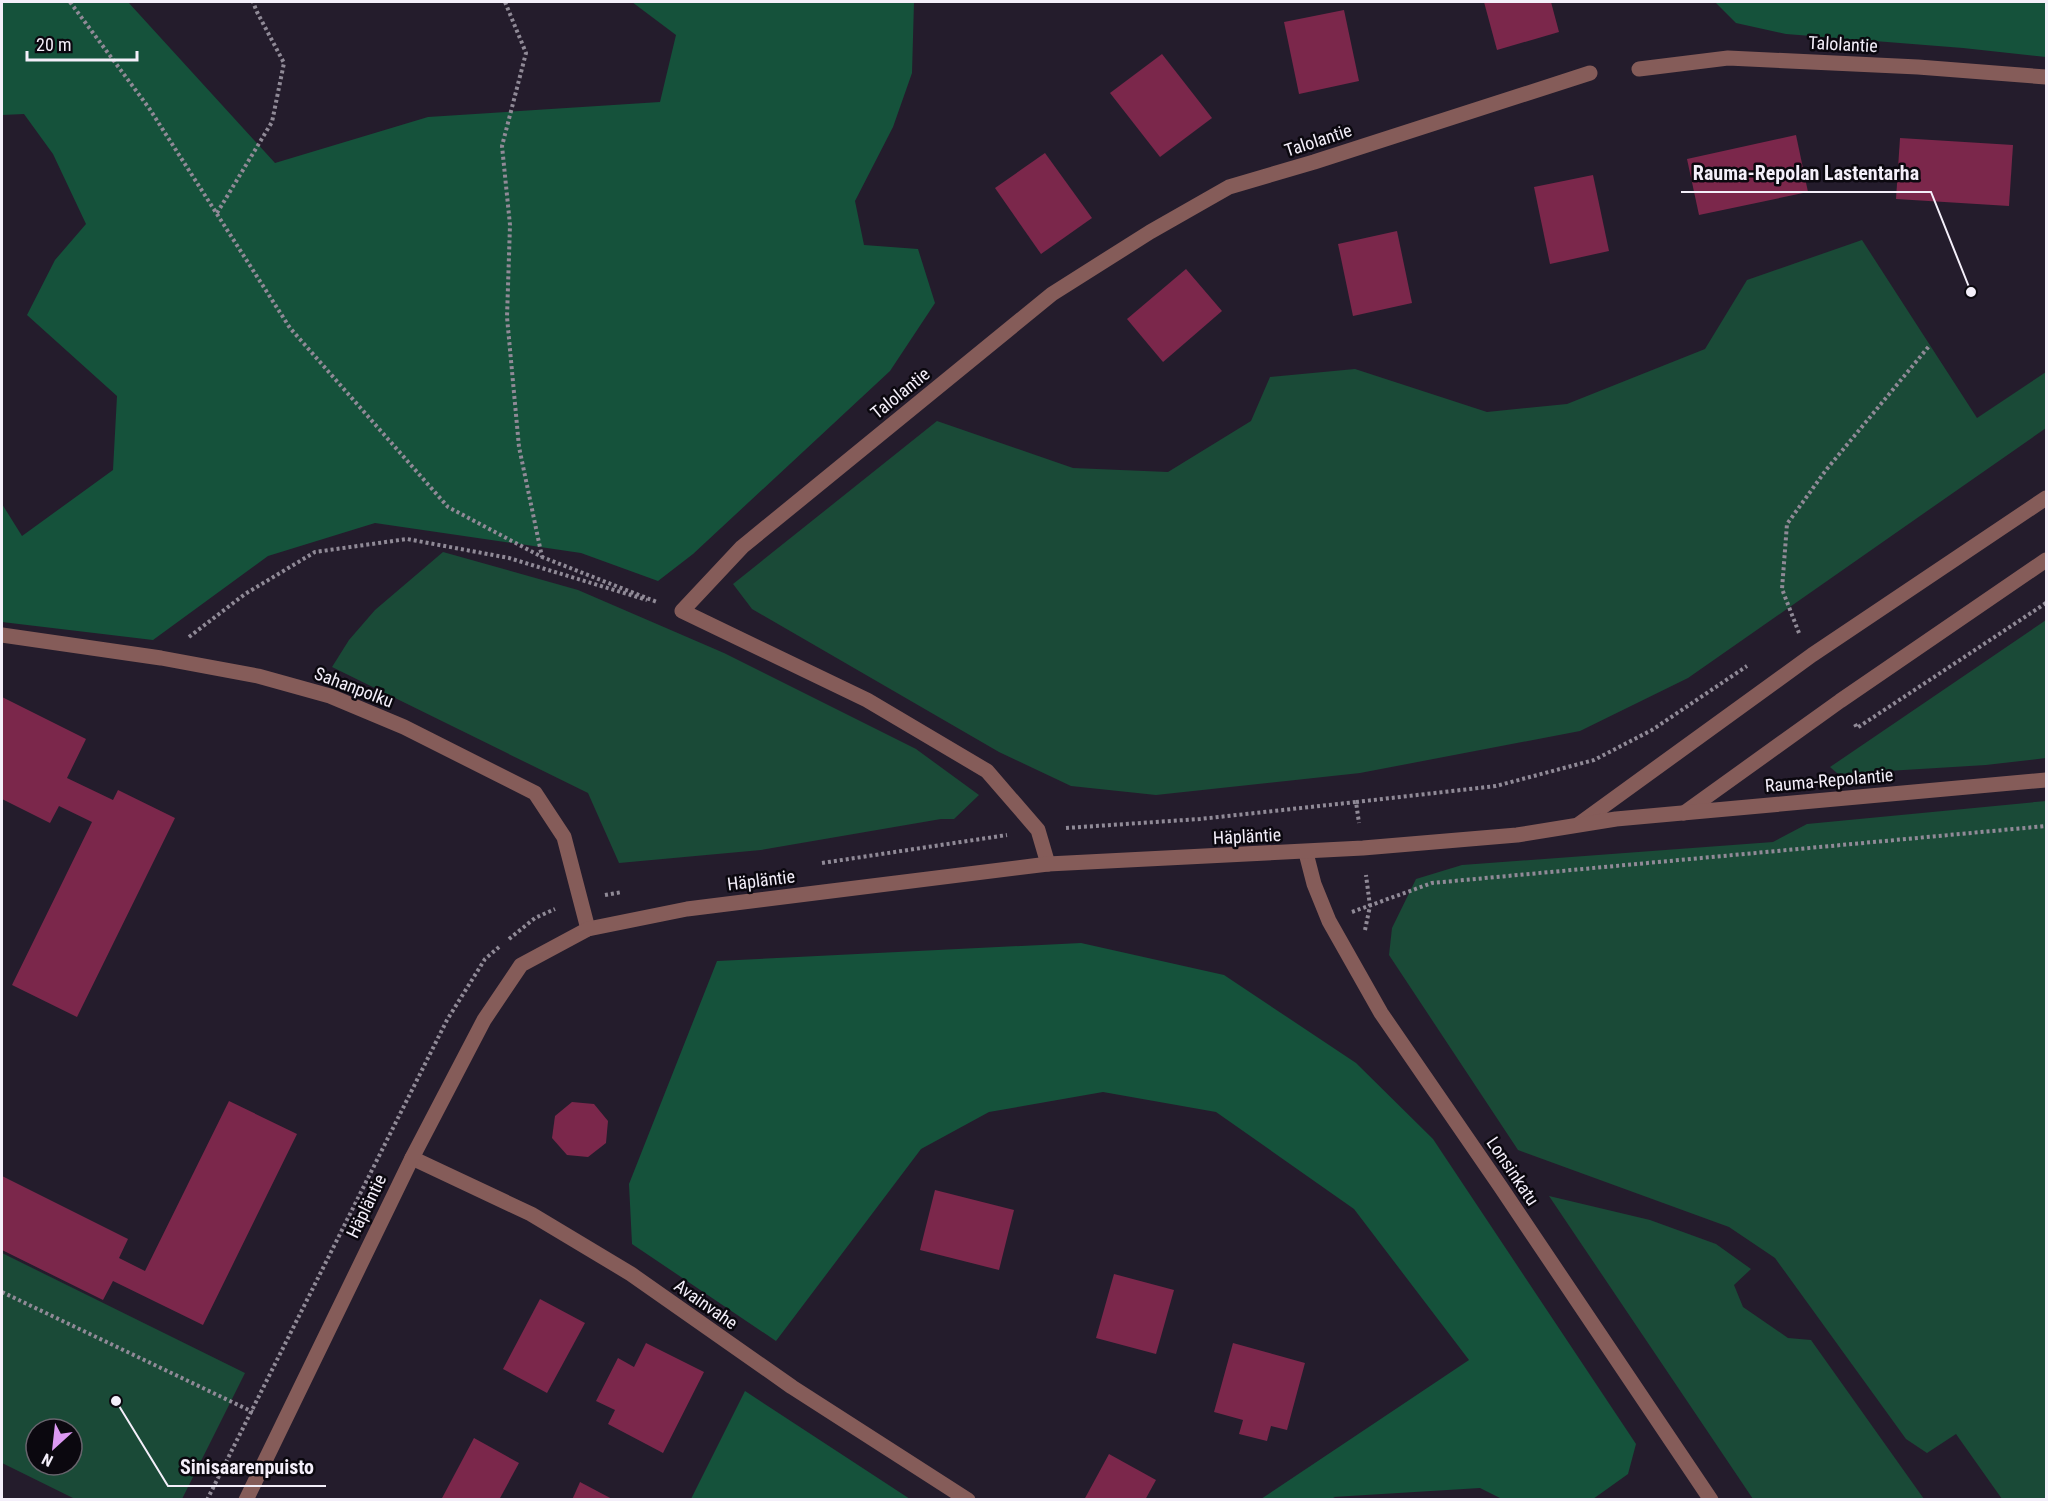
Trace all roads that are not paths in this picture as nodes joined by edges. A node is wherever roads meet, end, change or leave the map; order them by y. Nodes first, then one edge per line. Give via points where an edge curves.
1 (1639, 69) dead end
2 (1590, 74) dead end
3 (2046, 77) edge
4 (2046, 498) edge
5 (2046, 560) edge
6 (2, 635) edge
7 (2046, 780) edge
8 (1684, 813) junction
9 (1616, 819) joint
10 (1577, 826) junction
11 (1306, 853) junction
12 (1048, 864) junction
13 (588, 929) junction
14 (412, 1158) junction
15 (246, 1500) edge
16 (968, 1500) edge
17 (1711, 1500) edge

1 - 3 street, Talolantie via 1728,58 1918,66
2 - 12 street, Talolantie via 1229,187 1150,232 1052,294 742,547 682,611 867,700 987,771 1038,830
4 - 10 street via 1812,655
5 - 8 street
6 - 13 street, Sahanpolku via 258,676 330,696 404,727 534,793 564,837
7 - 8 street, Rauma-Repolantie
8 - 9 street, Rauma-Repolantie
9 - 10 street, Häpläntie
10 - 11 street, Häpläntie via 1517,835
11 - 12 street, Häpläntie
11 - 17 street, Lonsinkatu via 1329,921 1381,1012
12 - 13 street, Häpläntie via 687,909
13 - 14 street, Häpläntie via 521,965 484,1020
14 - 15 street, Häpläntie
14 - 16 street, Avainvahe via 531,1214 631,1274 782,1380

